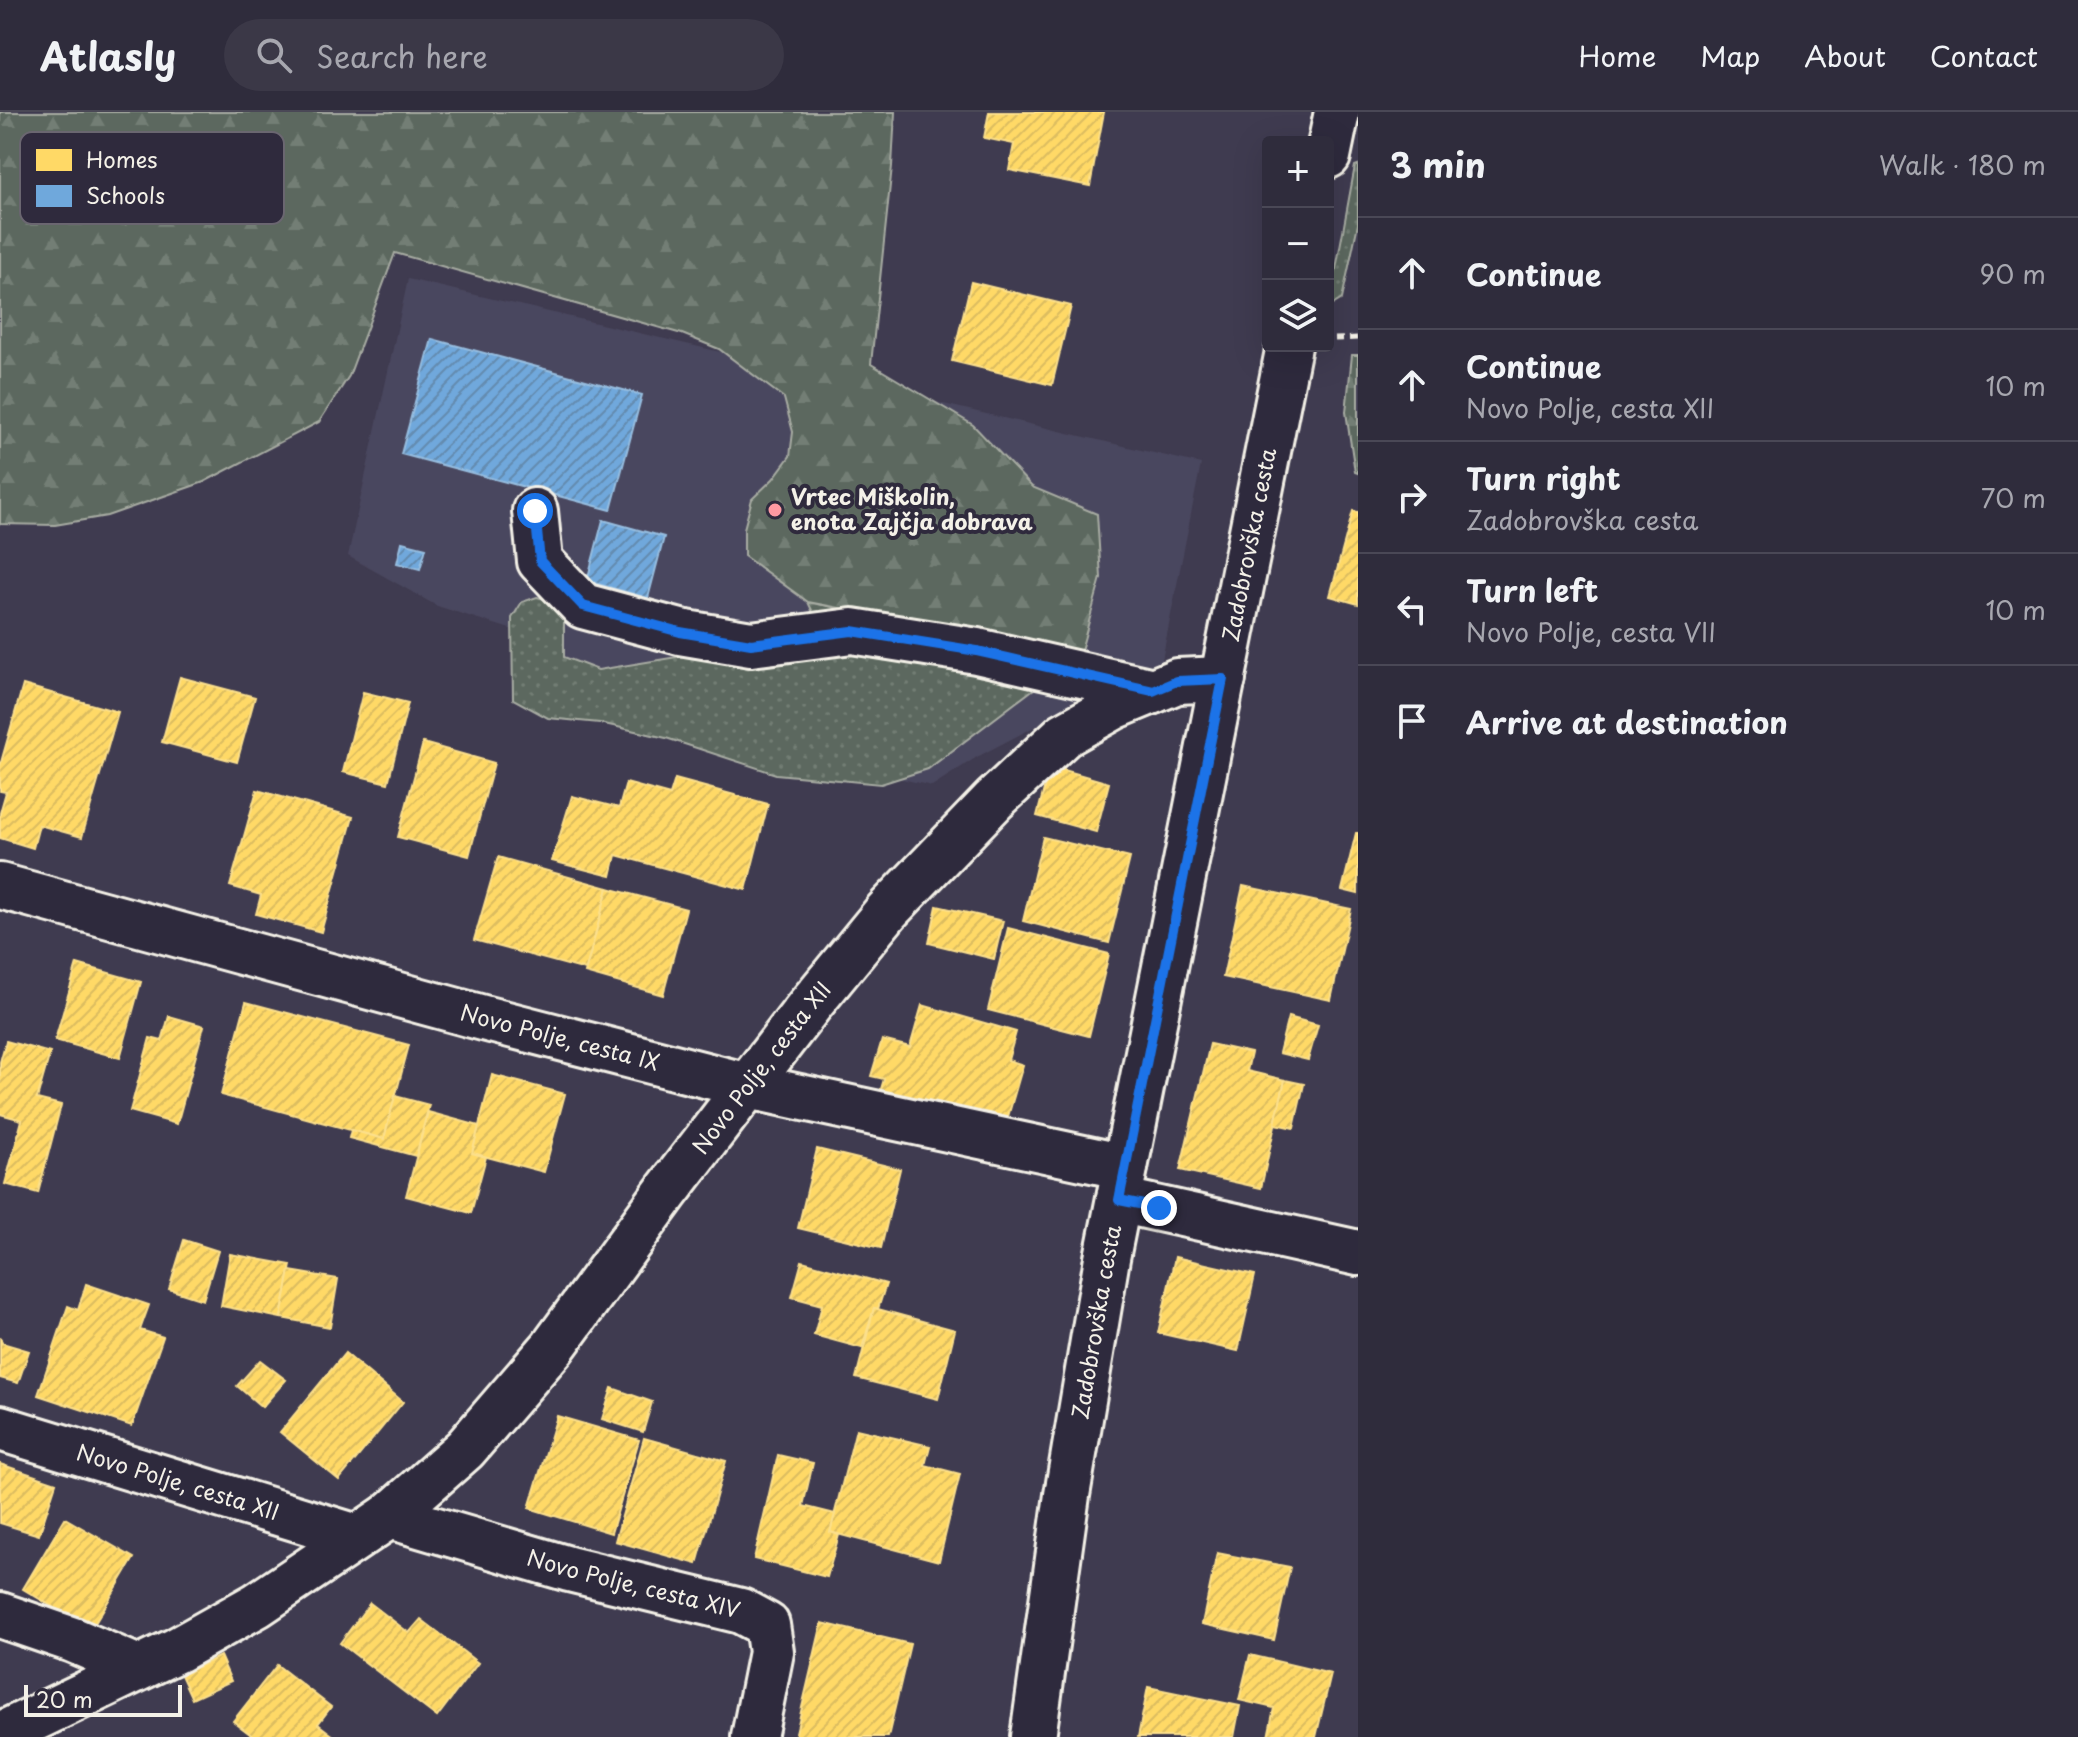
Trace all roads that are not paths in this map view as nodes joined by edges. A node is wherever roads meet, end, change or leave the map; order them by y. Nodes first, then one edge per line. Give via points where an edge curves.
1 (1288, 352) edge
2 (535, 511) dead end
3 (1223, 679) junction
4 (1153, 691) junction
5 (0, 886) edge
6 (748, 1086) junction
7 (1122, 1183) junction
8 (1358, 1253) edge
9 (0, 1428) edge
10 (373, 1526) junction
11 (0, 1615) edge
12 (138, 1668) junction
13 (0, 1735) edge
14 (754, 1737) edge
15 (1033, 1737) edge

1 - 3 street, Zadobrovška cesta
2 - 4 street via 540,561 583,606 751,644 852,631 977,651
3 - 4 street, Novo Polje, cesta XII via 1177,681
3 - 7 street, Zadobrovška cesta
4 - 6 street, Novo Polje, cesta XII via 1064,735 994,800 887,911
5 - 6 street, Novo Polje, cesta IX
6 - 7 street, Novo Polje, cesta IX
6 - 10 street, Novo Polje, cesta XII via 553,1347 465,1449
7 - 8 street, Novo Polje, cesta IX
7 - 15 street, Zadobrovška cesta via 1067,1495
9 - 10 street, Novo Polje, cesta XII
10 - 12 street, Novo Polje, cesta XII via 257,1605
10 - 14 street, Novo Polje, cesta XIV via 741,1611 767,1625 771,1652
11 - 12 street
12 - 13 street, Novo Polje, cesta XII

